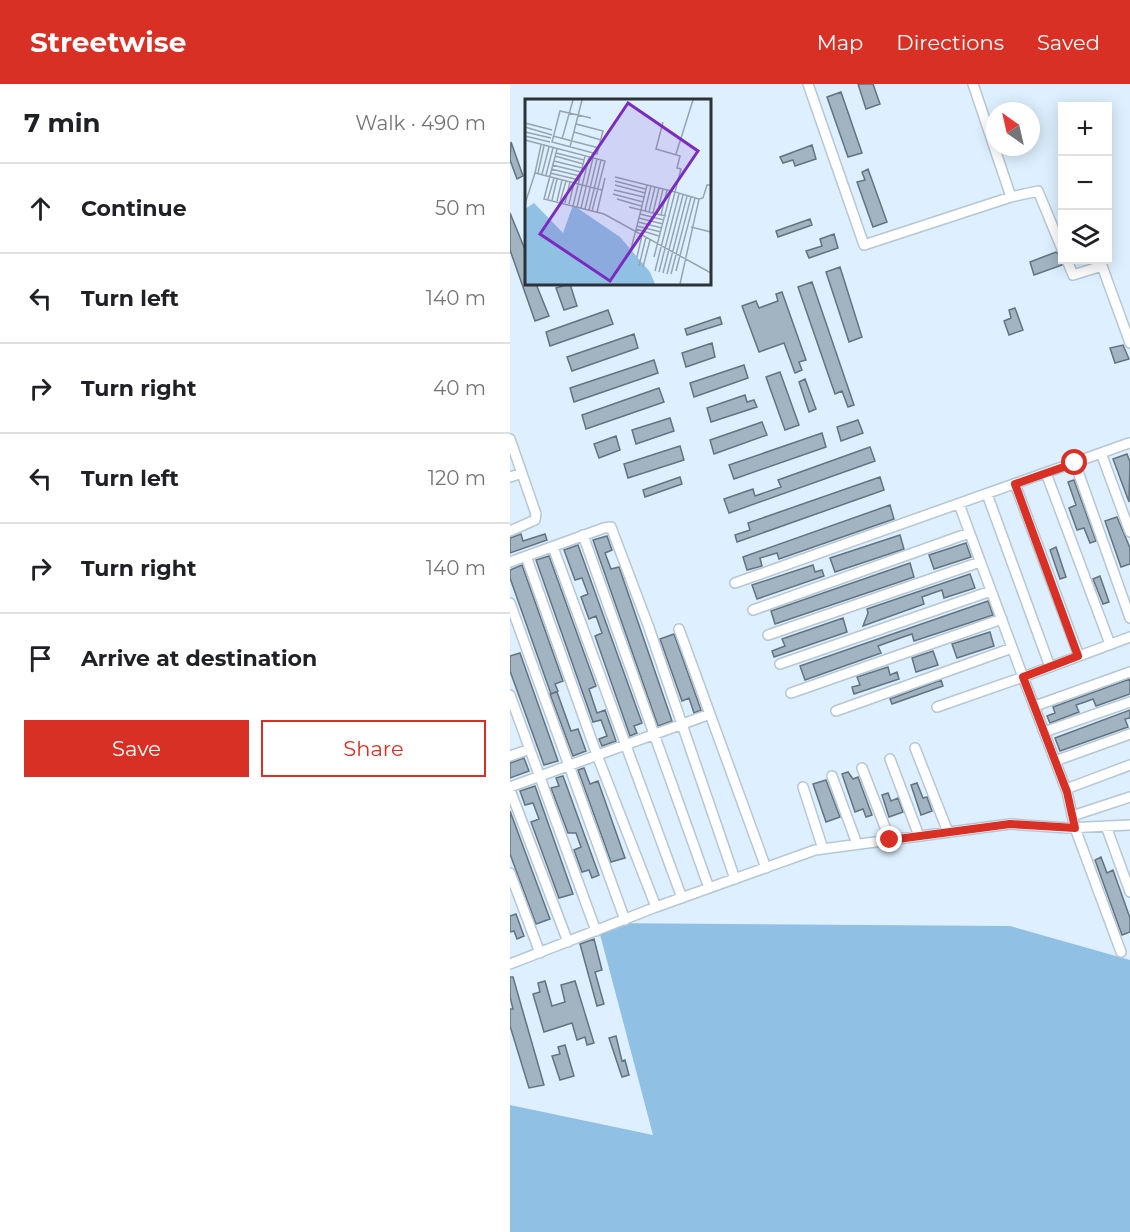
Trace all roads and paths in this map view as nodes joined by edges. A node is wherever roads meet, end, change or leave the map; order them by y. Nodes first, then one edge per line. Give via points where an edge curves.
1 (808, 84) edge
2 (973, 84) edge
3 (1011, 197) junction
4 (1058, 239) edge
5 (1069, 264) edge
6 (1130, 343) edge
7 (510, 439) edge
8 (1130, 444) edge
9 (1101, 453) junction
10 (1075, 463) junction
11 (522, 473) junction
12 (1046, 473) junction
13 (510, 477) edge
14 (1015, 484) junction
15 (987, 494) junction
16 (959, 504) junction
17 (510, 531) edge
18 (1130, 532) edge
19 (969, 533) junction
20 (583, 536) junction
21 (553, 547) junction
22 (526, 556) junction
23 (510, 562) edge
24 (980, 562) junction
25 (735, 583) dead end
26 (991, 591) junction
27 (510, 603) edge
28 (753, 610) dead end
29 (1130, 618) edge
30 (1002, 619) junction
31 (679, 629) dead end
32 (768, 635) dead end
33 (1130, 637) edge
34 (1110, 644) junction
35 (1012, 648) junction
36 (1078, 656) junction
37 (780, 664) dead end
38 (1050, 667) junction
39 (1130, 672) edge
40 (1023, 677) junction
41 (791, 693) dead end
42 (510, 695) edge
43 (1130, 702) edge
44 (1035, 706) junction
45 (937, 707) dead end
46 (836, 711) dead end
47 (710, 714) junction
48 (515, 722) edge
49 (682, 724) junction
50 (1044, 732) junction
51 (654, 734) junction
52 (1130, 734) edge
53 (626, 744) junction
54 (915, 748) dead end
55 (530, 749) junction
56 (597, 755) junction
57 (510, 756) edge
58 (890, 759) dead end
59 (1055, 761) junction
60 (569, 765) junction
61 (1130, 765) edge
62 (862, 768) dead end
63 (539, 776) junction
64 (832, 776) dead end
65 (803, 788) dead end
66 (510, 789) edge
67 (1066, 789) junction
68 (1130, 797) edge
69 (1072, 816) junction
70 (1130, 825) edge
71 (1107, 826) junction
72 (1075, 828) junction
73 (948, 832) junction
74 (918, 836) junction
75 (890, 840) junction
76 (857, 844) junction
77 (823, 849) junction
78 (766, 868) junction
79 (510, 873) edge
80 (735, 879) junction
81 (709, 888) junction
82 (1130, 892) edge
83 (682, 898) junction
84 (656, 907) junction
85 (625, 920) junction
86 (596, 931) junction
87 (568, 942) junction
88 (1121, 952) dead end
89 (540, 953) junction
90 (510, 964) edge

1 - 3 street via 864,245
2 - 3 street
3 - 4 street via 1038,190
5 - 6 street via 1073,275 1102,266
7 - 11 street
8 - 9 street
9 - 10 street
9 - 18 street
10 - 12 street
10 - 29 street
11 - 13 street
11 - 17 street via 535,520
12 - 14 street
12 - 34 street
14 - 15 street
14 - 36 street
15 - 16 street
15 - 38 street
16 - 19 street
16 - 25 street
19 - 24 street
19 - 28 street
20 - 21 street
20 - 49 street via 611,527 614,532
20 - 51 street
21 - 22 street
21 - 53 street
22 - 23 street
22 - 56 street
24 - 26 street
24 - 32 street
26 - 30 street
26 - 37 street
27 - 60 street
30 - 35 street
30 - 41 street
31 - 47 street
33 - 34 street
34 - 36 street
35 - 40 street
35 - 46 street
36 - 38 street
38 - 40 street
39 - 44 street
40 - 44 street
40 - 45 street
42 - 48 street
43 - 50 street
44 - 50 street
47 - 49 street
47 - 78 street
48 - 55 street
49 - 51 street
49 - 80 street
50 - 59 street
51 - 53 street
51 - 81 street
52 - 59 street
53 - 56 street
53 - 83 street
54 - 73 street
55 - 57 street
55 - 63 street
56 - 60 street
56 - 84 street
58 - 74 street
59 - 67 street
60 - 63 street
60 - 85 street
61 - 67 street
62 - 75 street
63 - 66 street
63 - 86 street
64 - 76 street
65 - 77 street
66 - 87 street
67 - 69 street
68 - 69 street
69 - 72 street
70 - 71 street
71 - 72 street
71 - 82 street
72 - 73 street via 1010,824
72 - 88 street
73 - 74 street
74 - 75 street
75 - 76 street
76 - 77 street
77 - 78 street
78 - 80 street
79 - 89 street
80 - 81 street
81 - 83 street
83 - 84 street
84 - 85 street
85 - 86 street
86 - 87 street
87 - 89 street
89 - 90 street

